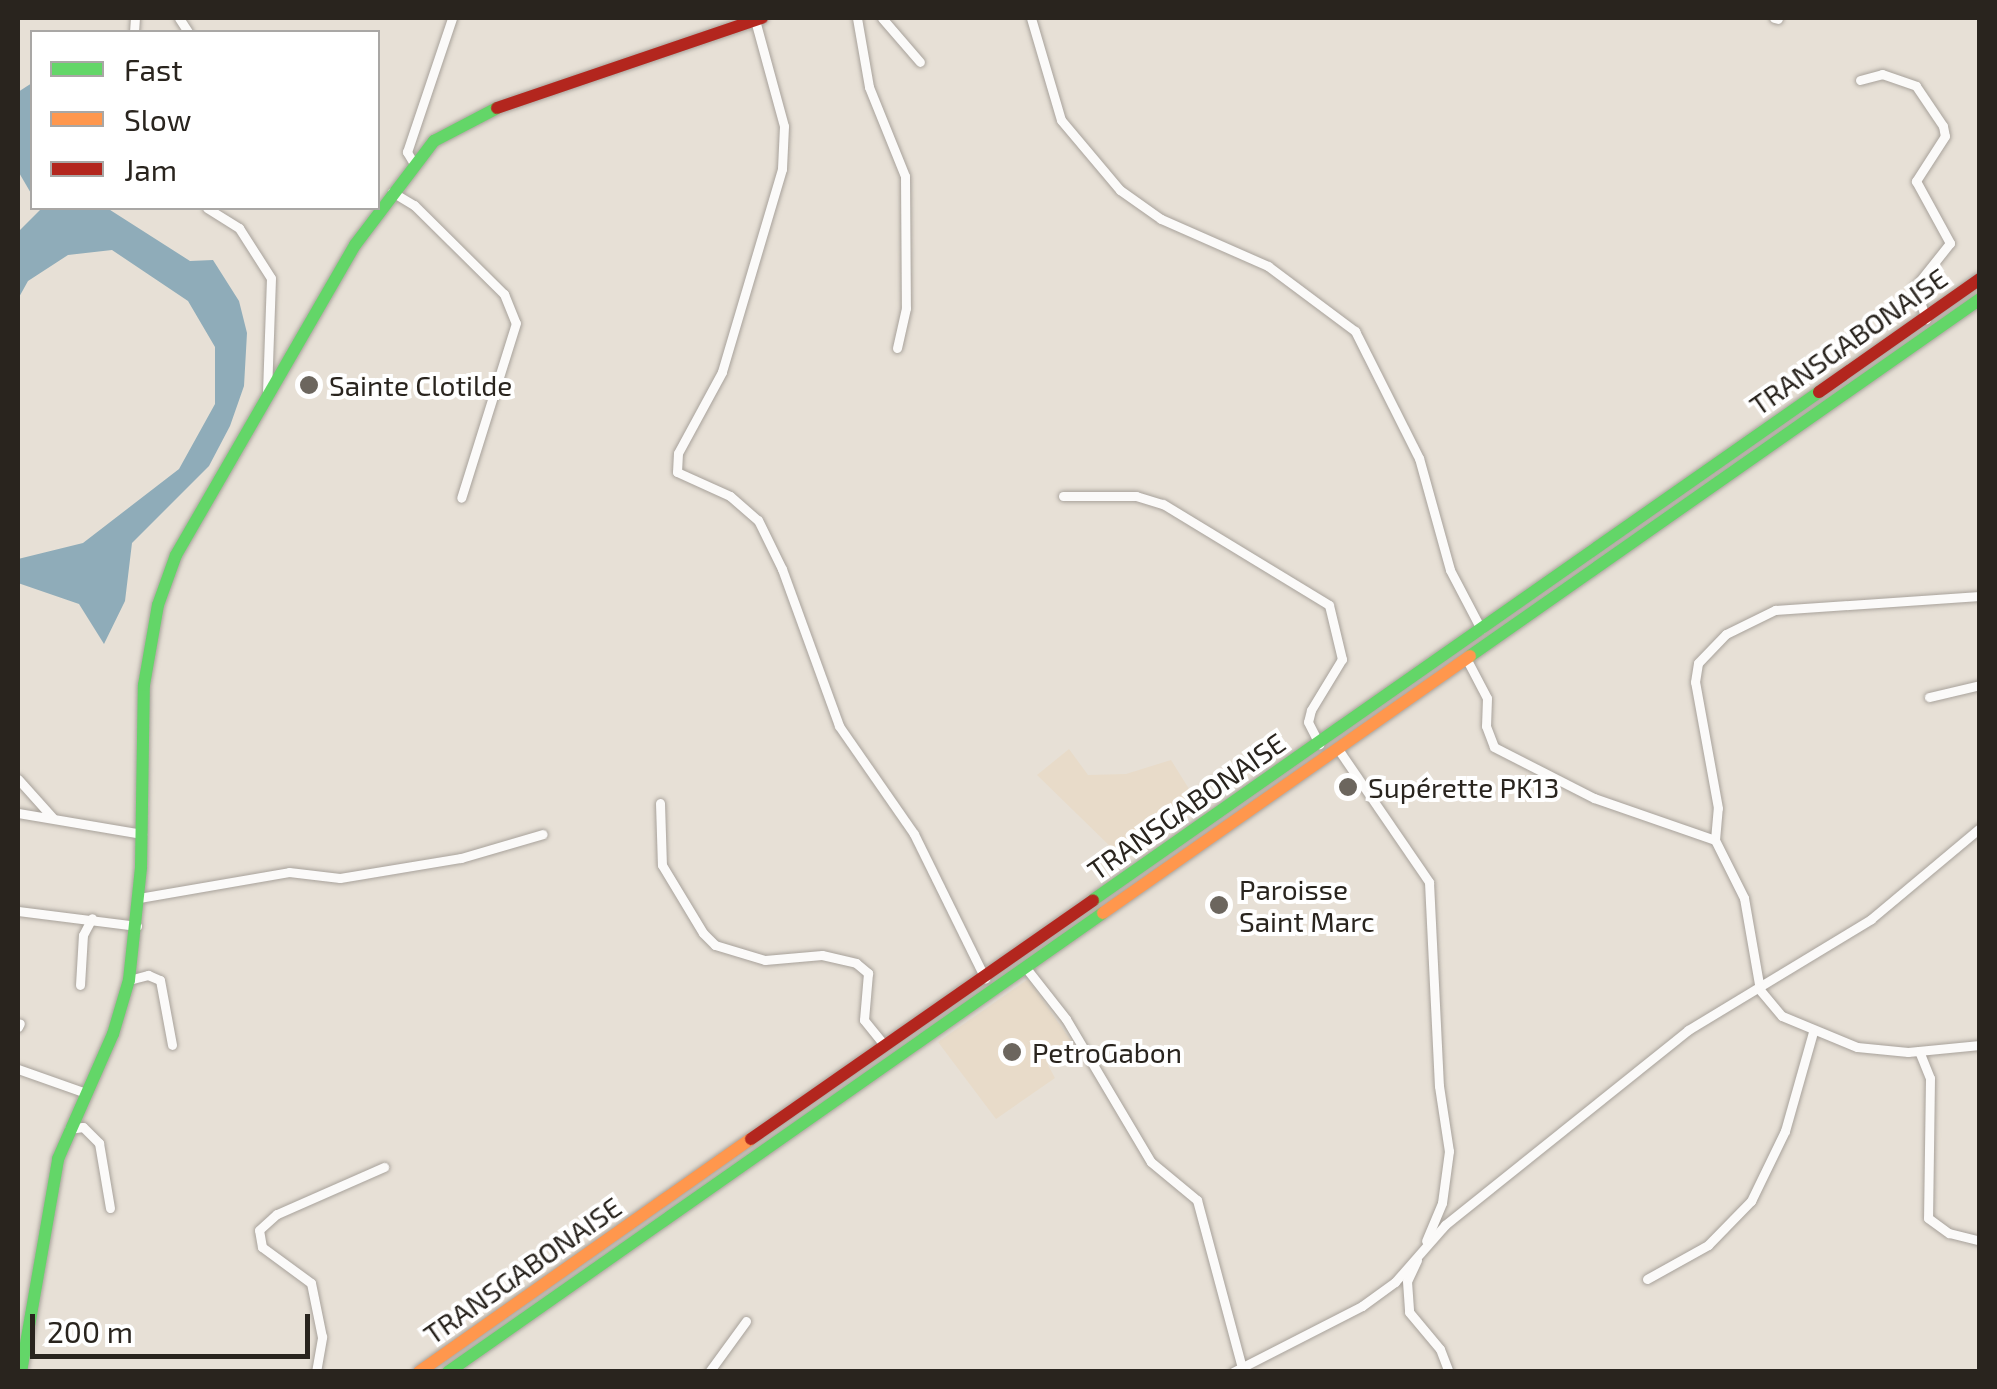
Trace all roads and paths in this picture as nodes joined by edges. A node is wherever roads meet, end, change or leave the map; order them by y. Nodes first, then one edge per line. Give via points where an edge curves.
1 (452, 18) edge
2 (857, 18) edge
3 (882, 18) edge
4 (1032, 18) edge
5 (758, 19) edge
6 (920, 62) dead end
7 (1860, 80) dead end
8 (414, 162) junction
9 (390, 191) junction
10 (380, 208) edge
11 (210, 210) edge
12 (379, 210) edge
13 (1980, 279) edge
14 (1980, 299) edge
15 (1926, 319) junction
16 (897, 348) dead end
17 (267, 405) junction
18 (1064, 496) dead end
19 (462, 498) dead end
20 (1980, 596) edge
21 (1481, 629) junction
22 (1466, 658) junction
23 (1980, 685) edge
24 (1929, 697) dead end
25 (1319, 744) junction
26 (1338, 749) junction
27 (18, 779) edge
28 (660, 803) dead end
29 (18, 813) edge
30 (53, 818) junction
31 (1980, 828) edge
32 (142, 834) junction
33 (543, 834) dead end
34 (1715, 840) junction
35 (139, 898) junction
36 (18, 911) edge
37 (92, 918) junction
38 (138, 926) junction
39 (1026, 968) junction
40 (985, 978) junction
41 (129, 980) junction
42 (80, 985) dead end
43 (1760, 990) junction
44 (1814, 1032) junction
45 (172, 1044) dead end
46 (1980, 1045) edge
47 (886, 1048) junction
48 (1919, 1051) junction
49 (18, 1069) edge
50 (86, 1093) junction
51 (69, 1130) junction
52 (384, 1167) dead end
53 (110, 1208) dead end
54 (1980, 1241) edge
55 (1422, 1250) junction
56 (1647, 1279) dead end
57 (746, 1321) dead end
58 (21, 1355) edge
59 (1239, 1369) edge
60 (22, 1372) edge
61 (316, 1372) edge
62 (419, 1372) edge
63 (448, 1372) edge
64 (709, 1372) edge
65 (1449, 1372) edge

1 - 8 street via 407,152
2 - 16 street via 869,87 905,176 906,308
3 - 6 street
4 - 21 street via 1061,120 1120,190 1161,219 1268,266 1355,331 1419,458 1450,570
5 - 8 main road via 499,103 446,132
5 - 40 street via 784,126 782,168 722,372 678,452 677,472 730,496 758,520 839,726 914,834
7 - 15 street via 1900,78 1916,86 1943,126 1945,136 1916,181 1950,243 1915,287
8 - 9 main road
9 - 10 main road
9 - 19 street via 504,294 516,323
11 - 17 street via 239,228 271,278
12 - 17 main road
13 - 15 main road, TRANSGABONAISE
14 - 22 main road, TRANSGABONAISE
15 - 21 main road, TRANSGABONAISE
17 - 32 main road via 165,577 144,685
18 - 25 street via 1136,496 1162,504 1328,605 1342,659 1310,710 1308,722
20 - 34 street via 1775,610 1726,634 1698,664 1695,682 1718,808
21 - 25 main road, TRANSGABONAISE
22 - 26 main road, TRANSGABONAISE
22 - 34 street via 1487,698 1494,747 1609,804
23 - 24 street
25 - 40 main road, TRANSGABONAISE
26 - 39 main road, TRANSGABONAISE
26 - 55 street via 1429,882 1449,1152 1442,1204
27 - 30 street
28 - 47 street via 662,865 703,933 715,945 765,960 822,956 856,962 868,973 864,1020
29 - 30 street
30 - 32 street
31 - 43 street via 1871,919
32 - 35 main road
33 - 35 street via 460,858 340,878 289,872
34 - 43 street via 1744,898
35 - 38 main road
36 - 37 street
37 - 38 street
37 - 42 street via 83,935
38 - 41 main road
39 - 59 street via 1066,1019 1151,1162 1197,1200
39 - 63 main road, TRANSGABONAISE
40 - 47 main road, TRANSGABONAISE
41 - 45 street via 148,974 160,980
41 - 50 main road
43 - 44 street via 1782,1016
43 - 55 street via 1688,1030
44 - 48 street via 1857,1047
44 - 56 street via 1785,1131 1751,1201 1708,1244
46 - 48 street
47 - 62 main road, TRANSGABONAISE
48 - 54 street via 1930,1078 1928,1218
49 - 50 street
50 - 51 main road
51 - 53 street via 83,1127 99,1143
51 - 58 main road via 50,1189
52 - 61 street via 277,1214 259,1230 262,1247 311,1282 322,1338
55 - 59 street via 1362,1306
55 - 65 street via 1406,1299
57 - 64 street
58 - 60 main road

